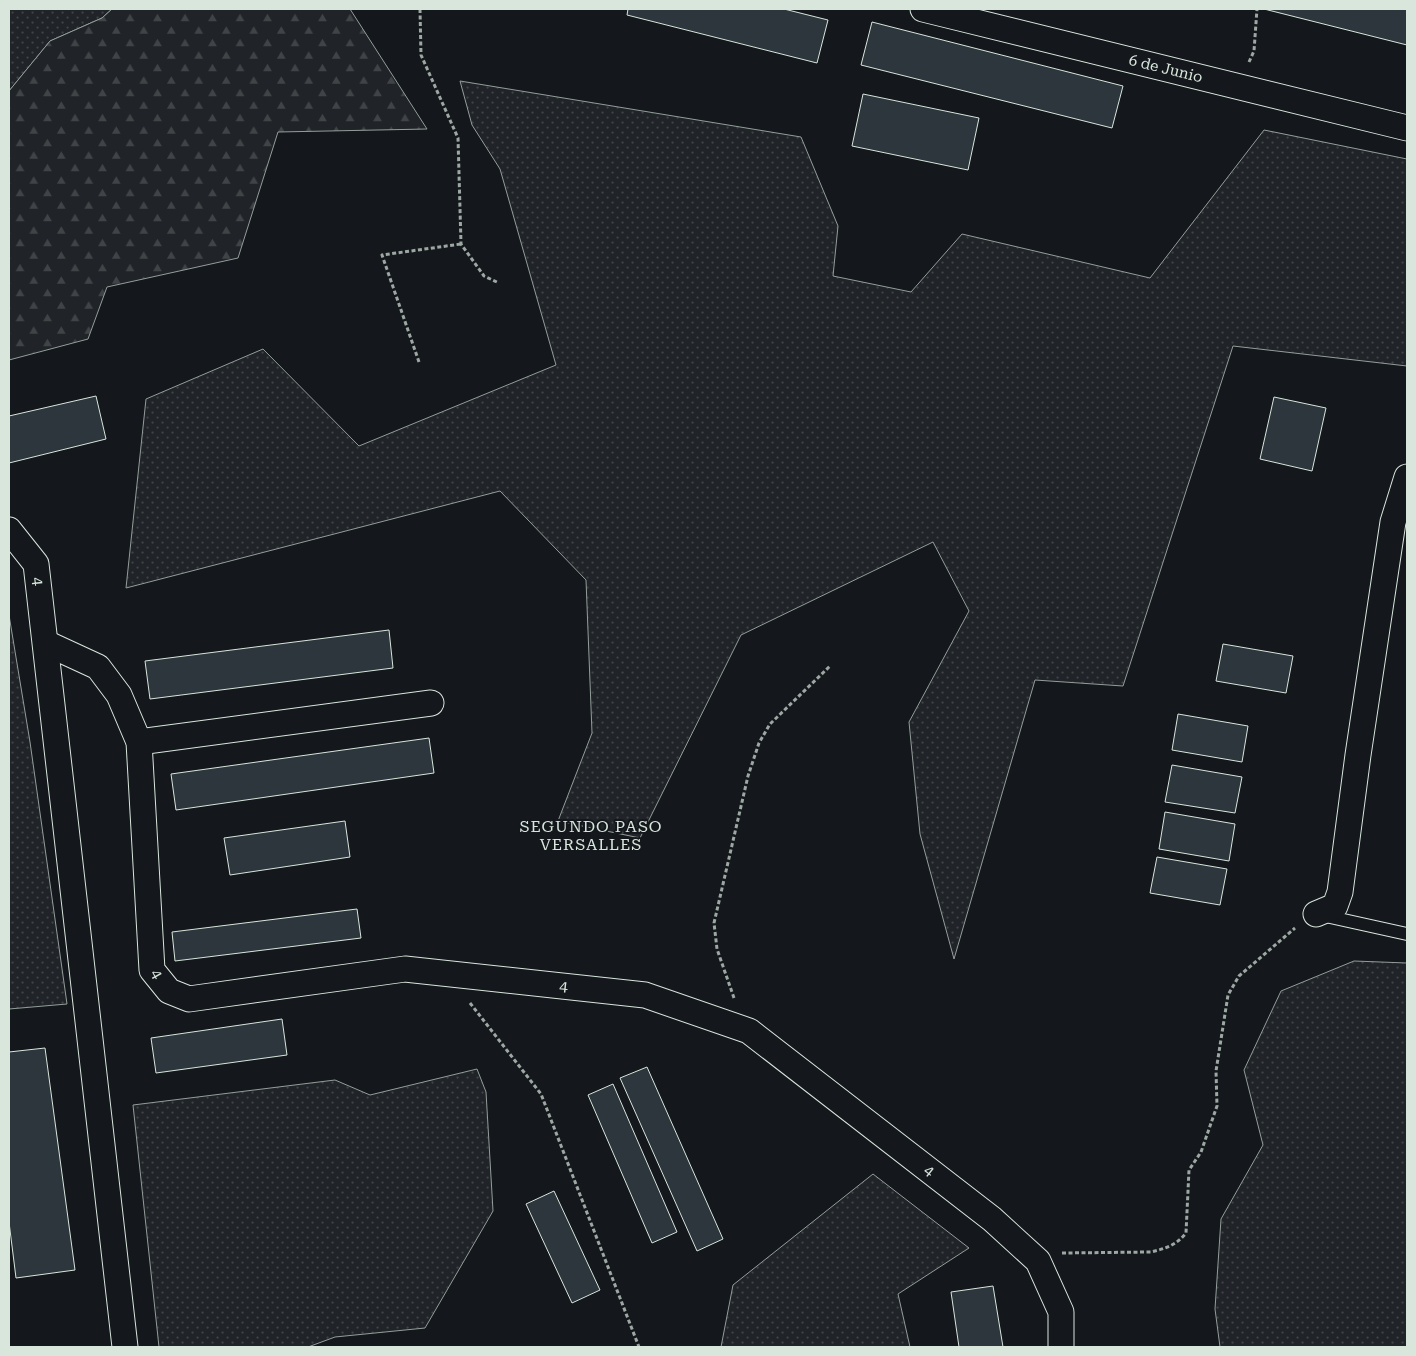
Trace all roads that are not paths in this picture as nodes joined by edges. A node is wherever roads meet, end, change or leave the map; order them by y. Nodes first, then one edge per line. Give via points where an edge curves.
1 (923, 9) edge
2 (1407, 128) edge
3 (1407, 476) edge
4 (9, 530) edge
5 (46, 643) junction
6 (431, 703) dead end
7 (139, 742) junction
8 (1316, 914) joint
9 (1407, 934) edge
10 (125, 1347) edge
11 (1061, 1347) edge

1 - 2 street, 6 de Junio
3 - 8 street via 1394,522 1340,892 1335,906
4 - 5 street, 4 via 36,564
5 - 7 street, 4 via 98,667 119,695
5 - 10 street, 4
6 - 7 street
7 - 11 street, 4 via 152,970 169,991 189,999 405,969 645,995 749,1031 992,1219 1038,1261 1061,1312
8 - 9 lane

